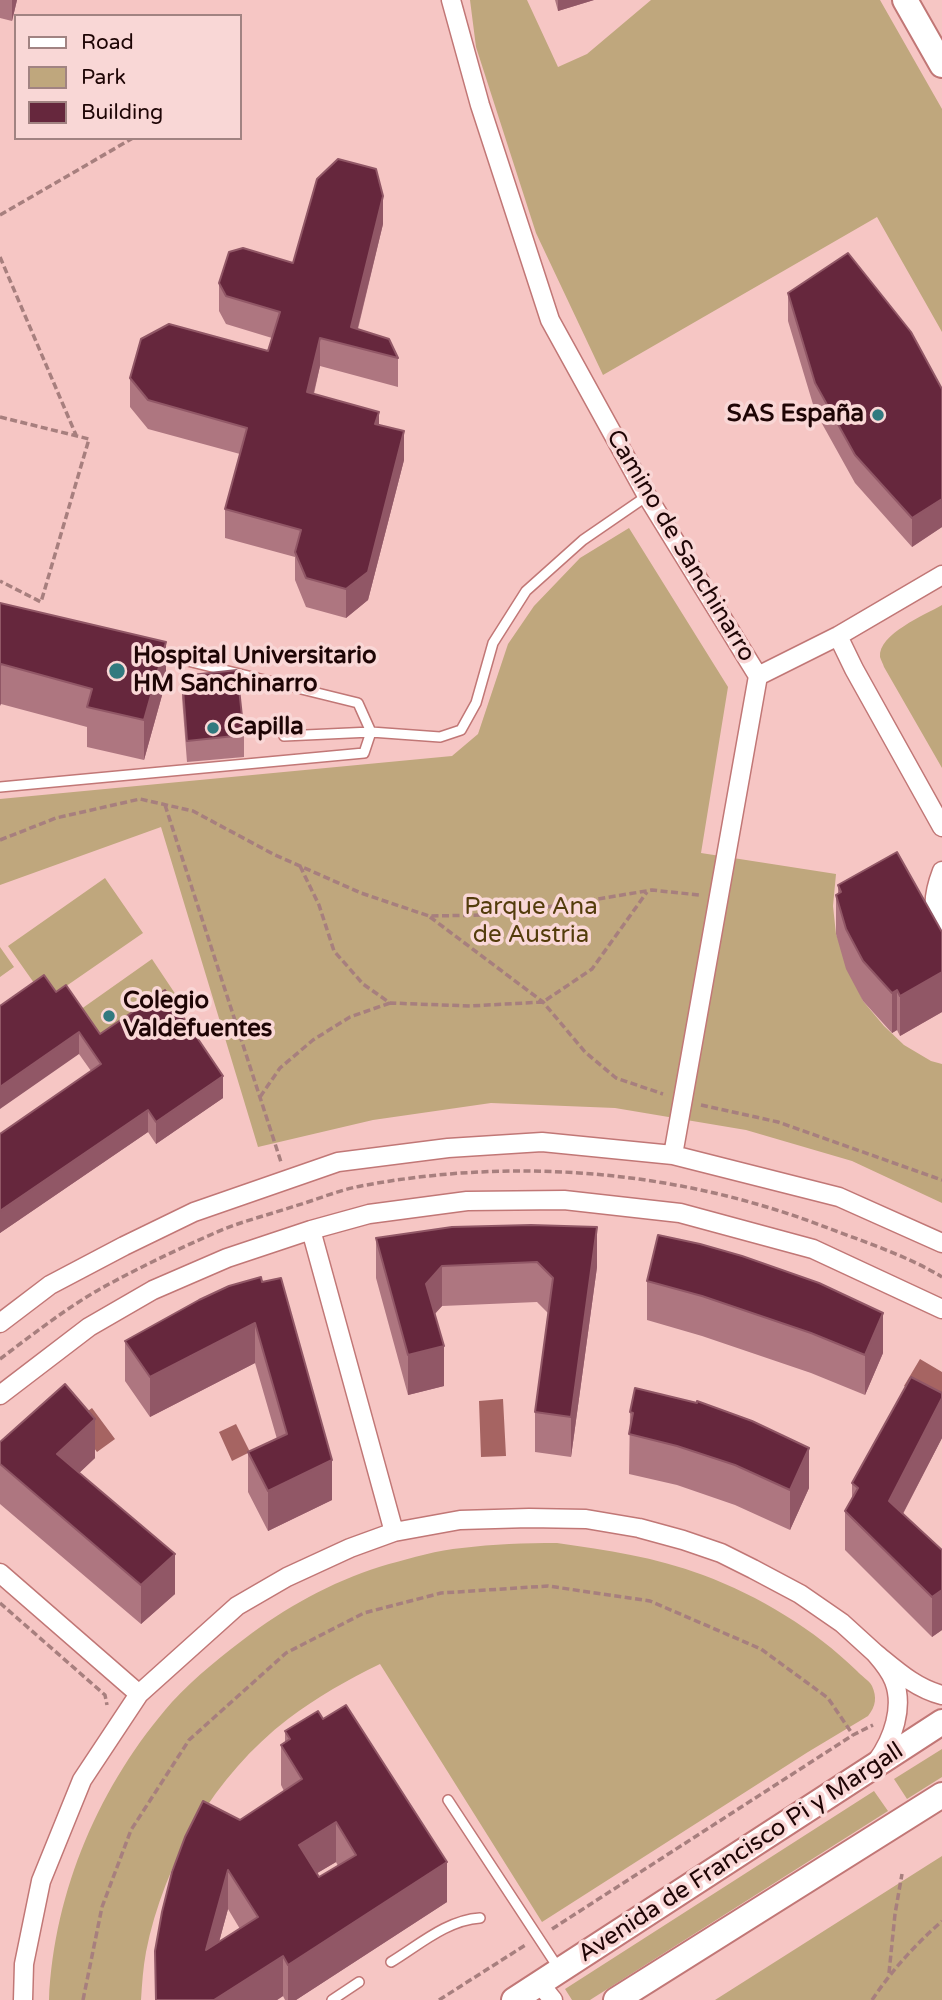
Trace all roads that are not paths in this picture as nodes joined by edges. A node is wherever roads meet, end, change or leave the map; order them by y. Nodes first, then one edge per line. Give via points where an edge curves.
1 (451, 0) edge
2 (905, 0) edge
3 (942, 65) edge
4 (647, 496) junction
5 (942, 575) edge
6 (838, 636) junction
7 (144, 650) edge
8 (758, 676) junction
9 (371, 732) junction
10 (284, 736) dead end
11 (0, 787) edge
12 (942, 827) edge
13 (942, 871) edge
14 (942, 938) edge
15 (673, 1155) junction
16 (311, 1230) junction
17 (942, 1243) edge
18 (942, 1309) edge
19 (0, 1323) edge
20 (0, 1395) edge
21 (394, 1532) junction
22 (0, 1573) edge
23 (875, 1653) junction
24 (139, 1694) junction
25 (942, 1695) edge
26 (942, 1722) edge
27 (873, 1766) junction
28 (942, 1795) edge
29 (448, 1800) dead end
30 (480, 1918) dead end
31 (391, 1962) dead end
32 (359, 1982) dead end
33 (551, 1985) edge
34 (23, 2000) edge
35 (332, 2000) edge
36 (514, 2000) edge
37 (616, 2000) edge

1 - 4 street, Camino de Sanchinarro via 550,320
2 - 3 street
4 - 8 street, Camino de Sanchinarro
4 - 9 lane via 583,540 526,591 493,643 476,703 461,730 440,737
5 - 6 street
6 - 8 street
6 - 12 street
7 - 9 lane via 358,703
8 - 15 street, Camino de Sanchinarro
9 - 10 lane
9 - 11 lane via 364,752
13 - 14 street via 934,895
15 - 17 street via 839,1197
15 - 19 street via 542,1142 338,1162 194,1212 50,1285
16 - 18 street via 369,1214 467,1201 564,1200 680,1213 813,1249
16 - 20 street via 153,1290 89,1327
16 - 21 street
21 - 23 street via 460,1520 529,1518 586,1519 639,1528 721,1553 777,1581 842,1623
21 - 24 street via 287,1577 237,1606
22 - 24 street
23 - 25 street via 919,1687
23 - 27 street via 894,1682 897,1705 891,1738
24 - 34 street via 82,1780 41,1881 24,1964
26 - 27 street, Avenida de Francisco Pi y Margall
27 - 33 street, Avenida de Francisco Pi y Margall
28 - 37 street
29 - 33 lane via 538,1937
30 - 31 lane via 452,1924
32 - 35 lane
33 - 36 street, Avenida de Francisco Pi y Margall

